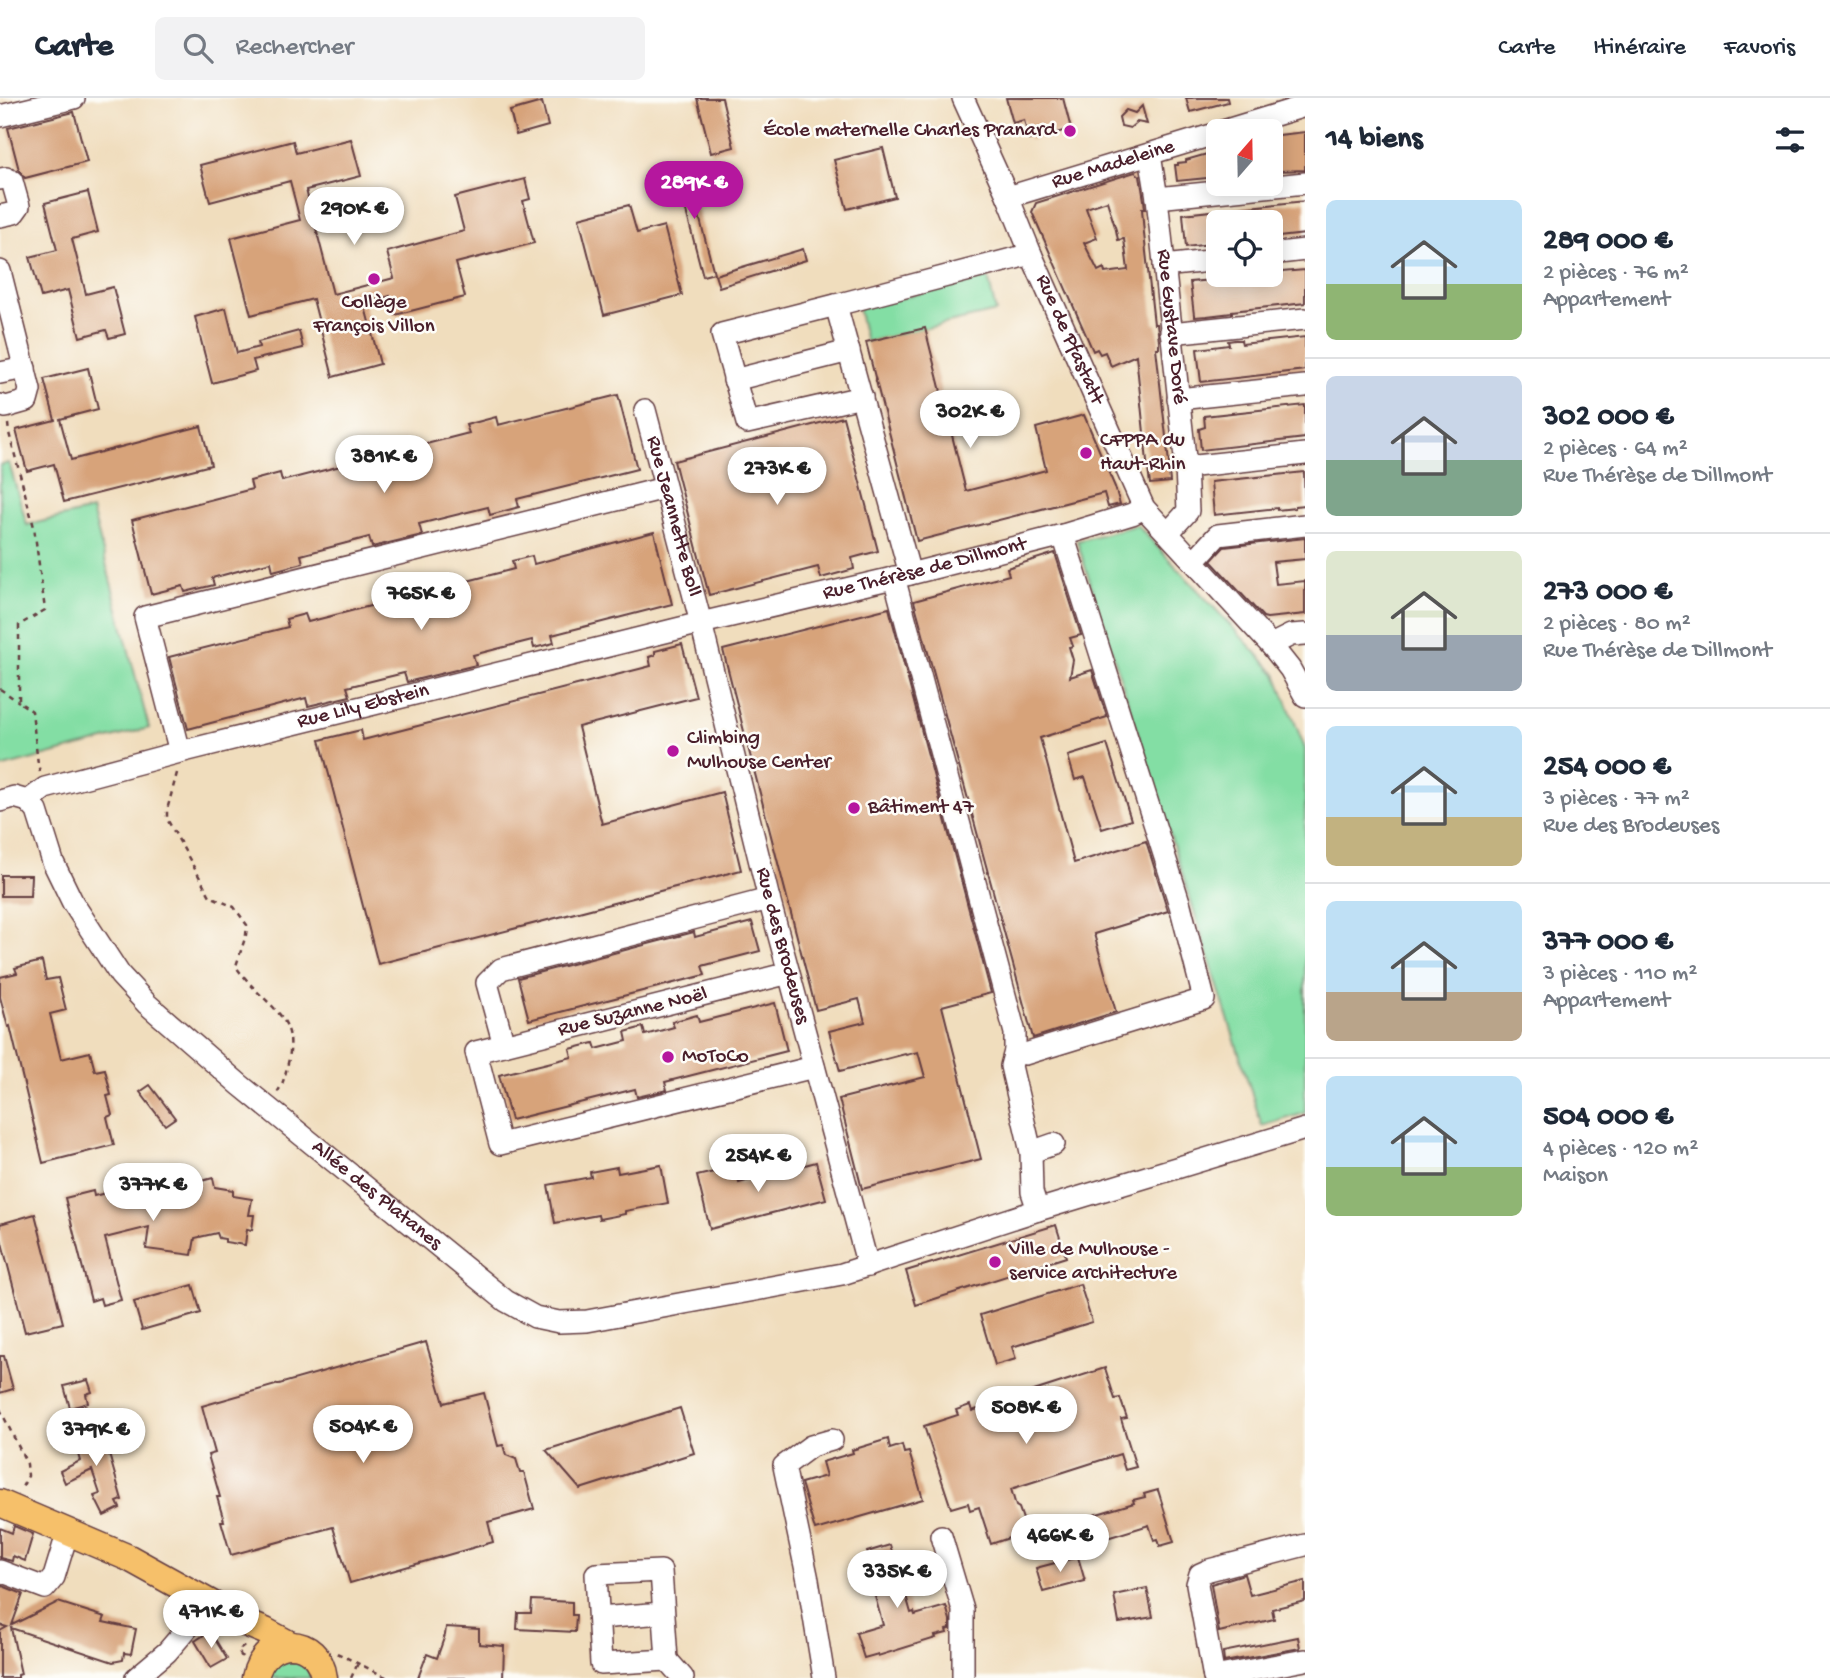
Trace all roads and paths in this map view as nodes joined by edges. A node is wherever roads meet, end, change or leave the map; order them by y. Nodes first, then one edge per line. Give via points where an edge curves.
1 (74, 98) edge
2 (963, 98) edge
3 (1305, 106) edge
4 (0, 116) edge
5 (1262, 119) edge
6 (1206, 137) edge
7 (1150, 155) junction
8 (0, 179) edge
9 (1305, 183) edge
10 (1008, 197) junction
11 (1157, 198) junction
12 (0, 216) edge
13 (1305, 250) edge
14 (1283, 253) edge
15 (1031, 254) junction
16 (1206, 261) edge
17 (1164, 266) junction
18 (0, 271) edge
19 (836, 305) junction
20 (1305, 319) edge
21 (1171, 332) junction
22 (849, 351) junction
23 (25, 368) junction
24 (0, 373) edge
25 (734, 380) junction
26 (1305, 386) edge
27 (862, 397) junction
28 (1178, 399) junction
29 (3, 406) edge
30 (645, 410) dead end
31 (1305, 454) edge
32 (1186, 467) junction
33 (665, 488) junction
34 (1144, 508) junction
35 (1305, 525) edge
36 (1168, 533) junction
37 (1063, 535) junction
38 (1194, 561) junction
39 (902, 576) junction
40 (701, 623) junction
41 (1305, 634) edge
42 (1271, 645) junction
43 (0, 689) edge
44 (1305, 696) edge
45 (19, 702) junction
46 (180, 752) junction
47 (36, 794) junction
48 (0, 801) edge
49 (769, 899) junction
50 (789, 973) junction
51 (505, 1045) junction
52 (1014, 1051) junction
53 (814, 1067) junction
54 (266, 1106) junction
55 (1305, 1129) edge
56 (1054, 1144) dead end
57 (1031, 1152) junction
58 (1038, 1210) junction
59 (868, 1266) junction
60 (0, 1409) edge
61 (832, 1440) dead end
62 (5, 1505) edge
63 (68, 1531) junction
64 (941, 1536) dead end
65 (1305, 1545) edge
66 (0, 1571) edge
67 (210, 1602) junction
68 (663, 1613) junction
69 (598, 1618) junction
70 (247, 1624) junction
71 (291, 1645) junction
72 (667, 1660) junction
73 (1305, 1660) edge
74 (597, 1671) edge
75 (256, 1673) edge
76 (335, 1673) edge
77 (1214, 1677) edge
78 (136, 1678) edge
79 (351, 1678) edge
80 (682, 1678) edge
81 (824, 1678) edge
82 (963, 1678) edge

1 - 4 street
2 - 10 street, Rue de Pfastatt
3 - 5 street, Rue Madeleine
6 - 7 street, Rue Madeleine
7 - 10 street, Rue Madeleine
7 - 11 street, Rue Gustave Doré
8 - 12 street via 12,181 19,206 14,213
9 - 11 street
10 - 15 street, Rue de Pfastatt
11 - 17 street, Rue Gustave Doré
13 - 14 street
15 - 19 street
15 - 34 street, Rue de Pfastatt
16 - 17 street
17 - 21 street, Rue Gustave Doré
18 - 23 street
19 - 22 street
19 - 25 street via 722,334
20 - 21 street
21 - 28 street, Rue Gustave Doré
22 - 25 street
22 - 27 street
23 - 24 street
23 - 29 street via 30,390 27,401
25 - 27 street via 747,423
26 - 28 street
27 - 39 street
28 - 32 street, Rue Gustave Doré
29 - 45 path via 34,527 45,610 19,625
30 - 33 street, Rue Jeannette Boll
31 - 32 street
32 - 36 street, Rue Gustave Doré via 1188,511
33 - 40 street, Rue Jeannette Boll
33 - 46 street via 145,617
34 - 36 street, Rue de Pfastatt
34 - 37 street, Rue Thérèse de Dillmont
35 - 38 street via 1218,535
36 - 38 street, Rue de Pfastatt
37 - 39 street, Rue Thérèse de Dillmont
37 - 52 street via 1180,905 1204,999 1025,1054
38 - 42 street, Rue de Pfastatt
39 - 40 street, Rue Thérèse de Dillmont
39 - 52 street via 1015,1033
40 - 46 street, Rue Lily Ebstein
40 - 49 street, Rue des Brodeuses
41 - 42 street
42 - 44 street, Rue de Pfastatt
43 - 45 path
45 - 47 path via 32,710
46 - 47 street, Rue Lily Ebstein
46 - 54 path via 167,819 210,896 234,906 242,916 246,935 236,966 278,1010 289,1033 283,1085
47 - 48 street, Rue Lily Ebstein
47 - 54 street, Allée des Platanes via 53,862 73,903 120,975 147,1004
49 - 50 street, Rue des Brodeuses
49 - 51 street via 500,969 487,983
50 - 51 street, Rue Suzanne Noël
50 - 53 street, Rue des Brodeuses
51 - 53 street, Rue Suzanne Noël via 476,1052 500,1144
52 - 57 street via 1011,1066
53 - 59 street, Rue des Brodeuses
54 - 59 street, Allée des Platanes via 506,1301 536,1317 587,1321
55 - 58 street, Allée des Platanes
56 - 57 street
57 - 58 street via 1032,1192
58 - 59 street, Allée des Platanes
60 - 62 path via 27,1464 28,1476
61 - 81 street via 811,1446 784,1466
62 - 63 main road
63 - 66 street via 54,1577 45,1588
63 - 67 main road
64 - 82 street via 963,1610
65 - 77 street via 1200,1574 1197,1584
67 - 70 main road
67 - 78 street via 167,1652
68 - 69 street
68 - 69 street via 661,1571 596,1574
68 - 72 street
69 - 74 street
70 - 71 main road
70 - 75 main road
71 - 75 main road via 270,1651
71 - 76 main road via 302,1647
72 - 74 street
72 - 80 street
73 - 77 street
76 - 79 path

